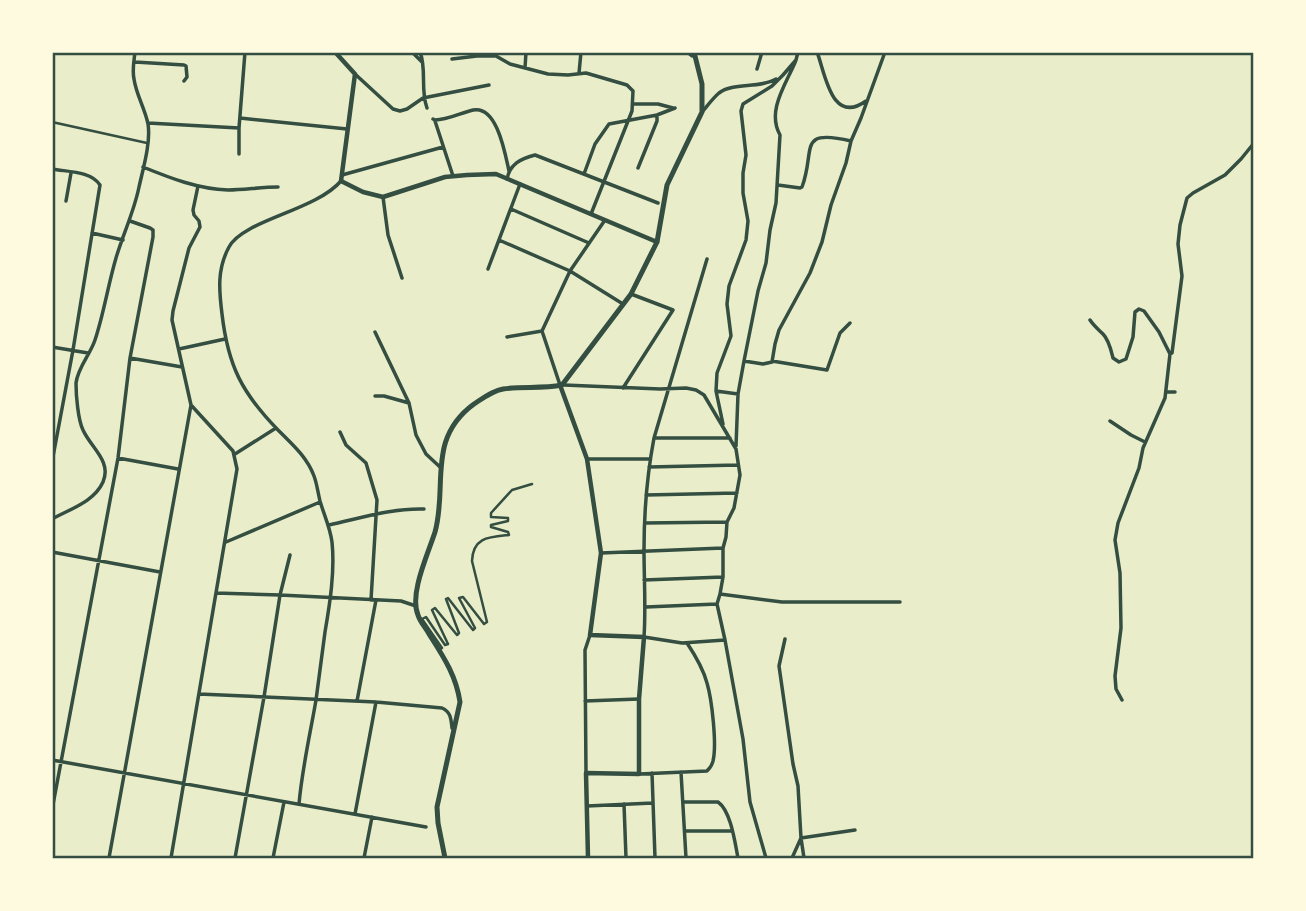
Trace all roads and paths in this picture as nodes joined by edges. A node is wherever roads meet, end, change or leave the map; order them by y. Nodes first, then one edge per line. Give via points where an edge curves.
1 (135, 52) edge
2 (245, 52) edge
3 (335, 52) edge
4 (412, 52) edge
5 (420, 52) edge
6 (526, 52) edge
7 (581, 52) edge
8 (687, 52) edge
9 (762, 52) edge
10 (798, 52) edge
11 (817, 52) edge
12 (885, 52) edge
13 (696, 53) edge
14 (452, 59) dead end
15 (796, 60) junction
16 (134, 62) junction
17 (423, 64) junction
18 (525, 68) junction
19 (757, 69) dead end
20 (579, 73) junction
21 (355, 74) junction
22 (783, 75) junction
23 (184, 81) dead end
24 (489, 85) dead end
25 (423, 97) junction
26 (867, 100) junction
27 (633, 104) junction
28 (427, 108) dead end
29 (702, 112) junction
30 (657, 115) junction
31 (240, 118) junction
32 (629, 120) junction
33 (52, 121) edge
34 (148, 123) junction
35 (239, 128) junction
36 (347, 129) junction
37 (851, 141) junction
38 (148, 143) junction
39 (1254, 143) edge
40 (443, 147) junction
41 (239, 153) dead end
42 (143, 167) junction
43 (638, 168) dead end
44 (52, 169) edge
45 (509, 171) junction
46 (71, 173) junction
47 (584, 174) junction
48 (342, 175) junction
49 (453, 176) junction
50 (507, 179) junction
51 (341, 181) junction
52 (604, 183) junction
53 (520, 184) junction
54 (198, 186) junction
55 (778, 186) junction
56 (278, 187) dead end
57 (383, 197) junction
58 (66, 201) dead end
59 (658, 203) dead end
60 (511, 209) junction
61 (591, 214) junction
62 (605, 220) junction
63 (130, 221) junction
64 (92, 233) junction
65 (123, 240) junction
66 (499, 240) junction
67 (657, 242) junction
68 (589, 243) junction
69 (707, 259) dead end
70 (488, 269) dead end
71 (570, 271) junction
72 (402, 278) dead end
73 (631, 294) junction
74 (623, 304) junction
75 (1090, 320) dead end
76 (850, 323) dead end
77 (542, 331) junction
78 (375, 332) dead end
79 (507, 337) dead end
80 (225, 339) junction
81 (52, 347) edge
82 (179, 349) junction
83 (73, 351) junction
84 (88, 353) junction
85 (1170, 354) junction
86 (130, 358) junction
87 (744, 361) junction
88 (772, 361) junction
89 (182, 367) junction
90 (561, 385) junction
91 (623, 388) junction
92 (669, 389) junction
93 (716, 391) junction
94 (1166, 392) junction
95 (1175, 392) dead end
96 (738, 394) junction
97 (374, 396) dead end
98 (409, 402) junction
99 (191, 405) junction
100 (1110, 421) dead end
101 (723, 426) junction
102 (276, 428) junction
103 (340, 432) dead end
104 (654, 438) junction
105 (730, 438) junction
106 (1145, 442) junction
107 (54, 448) edge
108 (736, 449) junction
109 (235, 454) junction
110 (118, 458) junction
111 (587, 459) junction
112 (650, 459) junction
113 (52, 462) edge
114 (738, 464) junction
115 (440, 467) junction
116 (649, 467) junction
117 (179, 469) junction
118 (532, 484) dead end
119 (737, 493) junction
120 (646, 495) junction
121 (320, 502) junction
122 (424, 509) dead end
123 (377, 515) junction
124 (52, 519) edge
125 (727, 522) junction
126 (645, 523) junction
127 (329, 525) junction
128 (225, 542) junction
129 (723, 548) junction
130 (52, 552) edge
131 (644, 552) junction
132 (601, 553) junction
133 (290, 555) dead end
134 (99, 560) junction
135 (160, 572) junction
136 (723, 577) junction
137 (644, 580) junction
138 (216, 593) junction
139 (280, 594) junction
140 (720, 594) junction
141 (330, 597) junction
142 (374, 600) junction
143 (900, 601) dead end
144 (717, 604) junction
145 (416, 606) junction
146 (646, 607) junction
147 (590, 635) junction
148 (645, 637) junction
149 (785, 639) dead end
150 (725, 640) junction
151 (687, 643) junction
152 (439, 650) junction
153 (199, 694) junction
154 (264, 697) junction
155 (316, 699) junction
156 (639, 699) junction
157 (1122, 700) dead end
158 (357, 701) junction
159 (585, 701) junction
160 (376, 702) junction
161 (453, 733) junction
162 (52, 760) edge
163 (62, 761) junction
164 (681, 772) junction
165 (124, 773) junction
166 (586, 773) junction
167 (652, 773) junction
168 (639, 774) junction
169 (184, 784) junction
170 (245, 795) junction
171 (284, 802) junction
172 (682, 802) junction
173 (653, 803) junction
174 (299, 804) junction
175 (624, 804) junction
176 (587, 806) junction
177 (52, 810) edge
178 (355, 814) junction
179 (372, 817) junction
180 (426, 827) dead end
181 (855, 830) dead end
182 (684, 831) junction
183 (732, 831) junction
184 (801, 838) junction
185 (109, 859) edge
186 (171, 859) edge
187 (234, 859) edge
188 (273, 859) edge
189 (364, 859) edge
190 (444, 859) edge
191 (588, 859) edge
192 (626, 859) edge
193 (655, 859) edge
194 (686, 859) edge
195 (738, 859) edge
196 (766, 859) edge
197 (792, 859) edge
198 (804, 859) edge

1 - 16 street
2 - 31 street
3 - 21 street
4 - 17 street
5 - 17 street
6 - 18 street
7 - 20 street
8 - 13 street
9 - 19 street
10 - 15 street
11 - 26 street via 834,99 851,107
12 - 26 street
13 - 29 main road
14 - 18 street via 488,55
15 - 22 street
15 - 55 street via 775,110 780,135
16 - 23 street via 184,65
16 - 34 street via 134,81
17 - 25 street
18 - 20 street via 548,74
20 - 27 street via 627,85 633,92
21 - 25 street via 393,109 407,109
21 - 36 street
22 - 29 street via 758,86 726,89
22 - 93 street via 743,104 741,111 748,221 729,286 732,336 717,373
24 - 25 street
25 - 28 street
26 - 37 street
27 - 30 street via 675,108
27 - 32 street
29 - 67 main road via 667,185
30 - 32 street
30 - 43 street
31 - 35 street
31 - 36 street
32 - 47 street via 609,124 595,144
32 - 52 street
33 - 38 street
34 - 35 street
34 - 38 street
35 - 41 street
36 - 48 street
37 - 55 street via 818,137 802,187
37 - 88 street via 822,242 779,330
38 - 42 street
39 - 85 street via 1225,175 1187,198 1180,225 1182,276
40 - 45 street via 434,120 474,110 486,112 498,131
40 - 48 street
40 - 49 street
42 - 54 street
42 - 63 street
44 - 46 street
45 - 47 street via 514,163 535,155
45 - 50 street
46 - 58 street
46 - 64 street via 90,176 100,185
47 - 52 street
48 - 51 street
49 - 50 street via 496,174
49 - 57 street
50 - 53 street
51 - 57 street
51 - 80 street via 326,195 238,235 230,244 219,283
52 - 59 street
52 - 61 street
53 - 60 street
53 - 61 street
54 - 56 street via 228,190
54 - 82 street via 193,210 200,227 189,248 173,311
55 - 87 street
57 - 72 street via 388,235
60 - 66 street
60 - 68 street
61 - 62 street
62 - 67 street
62 - 68 street
63 - 65 street
63 - 86 street via 153,230
64 - 65 street
64 - 83 street
65 - 84 street
66 - 70 street
66 - 71 street
67 - 73 main road
68 - 71 street
69 - 92 street
71 - 74 street
71 - 77 street
73 - 74 main road
73 - 91 street via 673,310
74 - 90 main road
75 - 85 street via 1119,362 1126,359 1135,312 1144,310
76 - 88 street via 841,333 827,370
77 - 79 street
77 - 90 street
78 - 98 street
80 - 82 street
80 - 102 street via 241,384
81 - 83 street
82 - 89 street
83 - 84 street
83 - 107 street
84 - 124 street via 76,385 80,423 106,467 103,482 85,502
85 - 94 street
86 - 89 street
86 - 110 street
87 - 88 street
87 - 96 street
89 - 99 street
90 - 91 street
90 - 111 street
90 - 115 main road via 488,395 463,413 443,448
91 - 92 street
92 - 101 street via 696,390
92 - 104 street
93 - 96 street
93 - 101 street
94 - 95 street
94 - 106 street
96 - 108 street
97 - 98 street
98 - 115 street via 416,435
99 - 109 street
99 - 117 street
100 - 106 street
101 - 105 street
102 - 109 street
102 - 121 street via 310,466
103 - 123 street via 346,445 366,463
104 - 105 street
104 - 112 street
105 - 108 street
106 - 157 street via 1115,540 1121,628 1115,676
107 - 113 street
108 - 114 street
109 - 128 street via 237,469
110 - 117 street
110 - 134 street
111 - 112 street
111 - 132 street
112 - 116 street
114 - 116 street
114 - 119 street
115 - 145 main road via 438,522 416,592
116 - 120 street
117 - 135 street
118 - 152 street via 512,490 491,513 491,517 508,518 491,527 509,535 486,538 472,552 486,622 459,598 473,630 446,599 459,634 432,610 445,645 426,617 422,619 442,648
119 - 120 street
119 - 125 street
120 - 126 street
121 - 127 street
121 - 128 street
122 - 123 street
123 - 127 street
123 - 142 street
125 - 126 street
125 - 129 street
126 - 131 street
127 - 141 street
128 - 138 street
129 - 131 street
129 - 136 street
130 - 134 street
131 - 132 street
131 - 137 street
132 - 147 street
133 - 139 street
134 - 135 street
134 - 163 street
135 - 165 street
136 - 137 street
136 - 140 street
137 - 146 street
138 - 139 street
138 - 153 street
139 - 141 street
139 - 154 street
140 - 143 street via 782,602
140 - 144 street
141 - 142 street
141 - 155 street
142 - 145 street
142 - 158 street
144 - 146 street
144 - 150 street
145 - 152 main road
146 - 148 street
147 - 148 street
147 - 159 street via 585,650
148 - 151 street
148 - 156 street
149 - 184 street via 779,666
150 - 151 street
150 - 196 street via 750,802
151 - 164 street via 707,683 714,758 707,771
152 - 161 main road via 457,684 460,702
153 - 154 street
153 - 169 street
154 - 155 street
154 - 170 street
155 - 158 street
155 - 174 street
156 - 159 street
156 - 168 street
158 - 160 street
159 - 166 street
160 - 161 street via 442,708 450,715
160 - 178 street
161 - 190 main road via 437,807
162 - 163 street
163 - 165 street
163 - 177 street
164 - 167 street
164 - 172 street
165 - 169 street
165 - 185 street
166 - 168 street
166 - 176 street
167 - 168 street
167 - 173 street
169 - 170 street
169 - 186 street
170 - 171 street
170 - 187 street
171 - 174 street
171 - 188 street
172 - 182 street
172 - 183 street via 723,805
173 - 175 street
173 - 193 street
174 - 178 street
175 - 176 street
175 - 192 street
176 - 191 street
178 - 179 street
179 - 180 street
179 - 189 street
181 - 184 street
182 - 183 street
182 - 194 street
183 - 195 street
184 - 197 street
184 - 198 street

